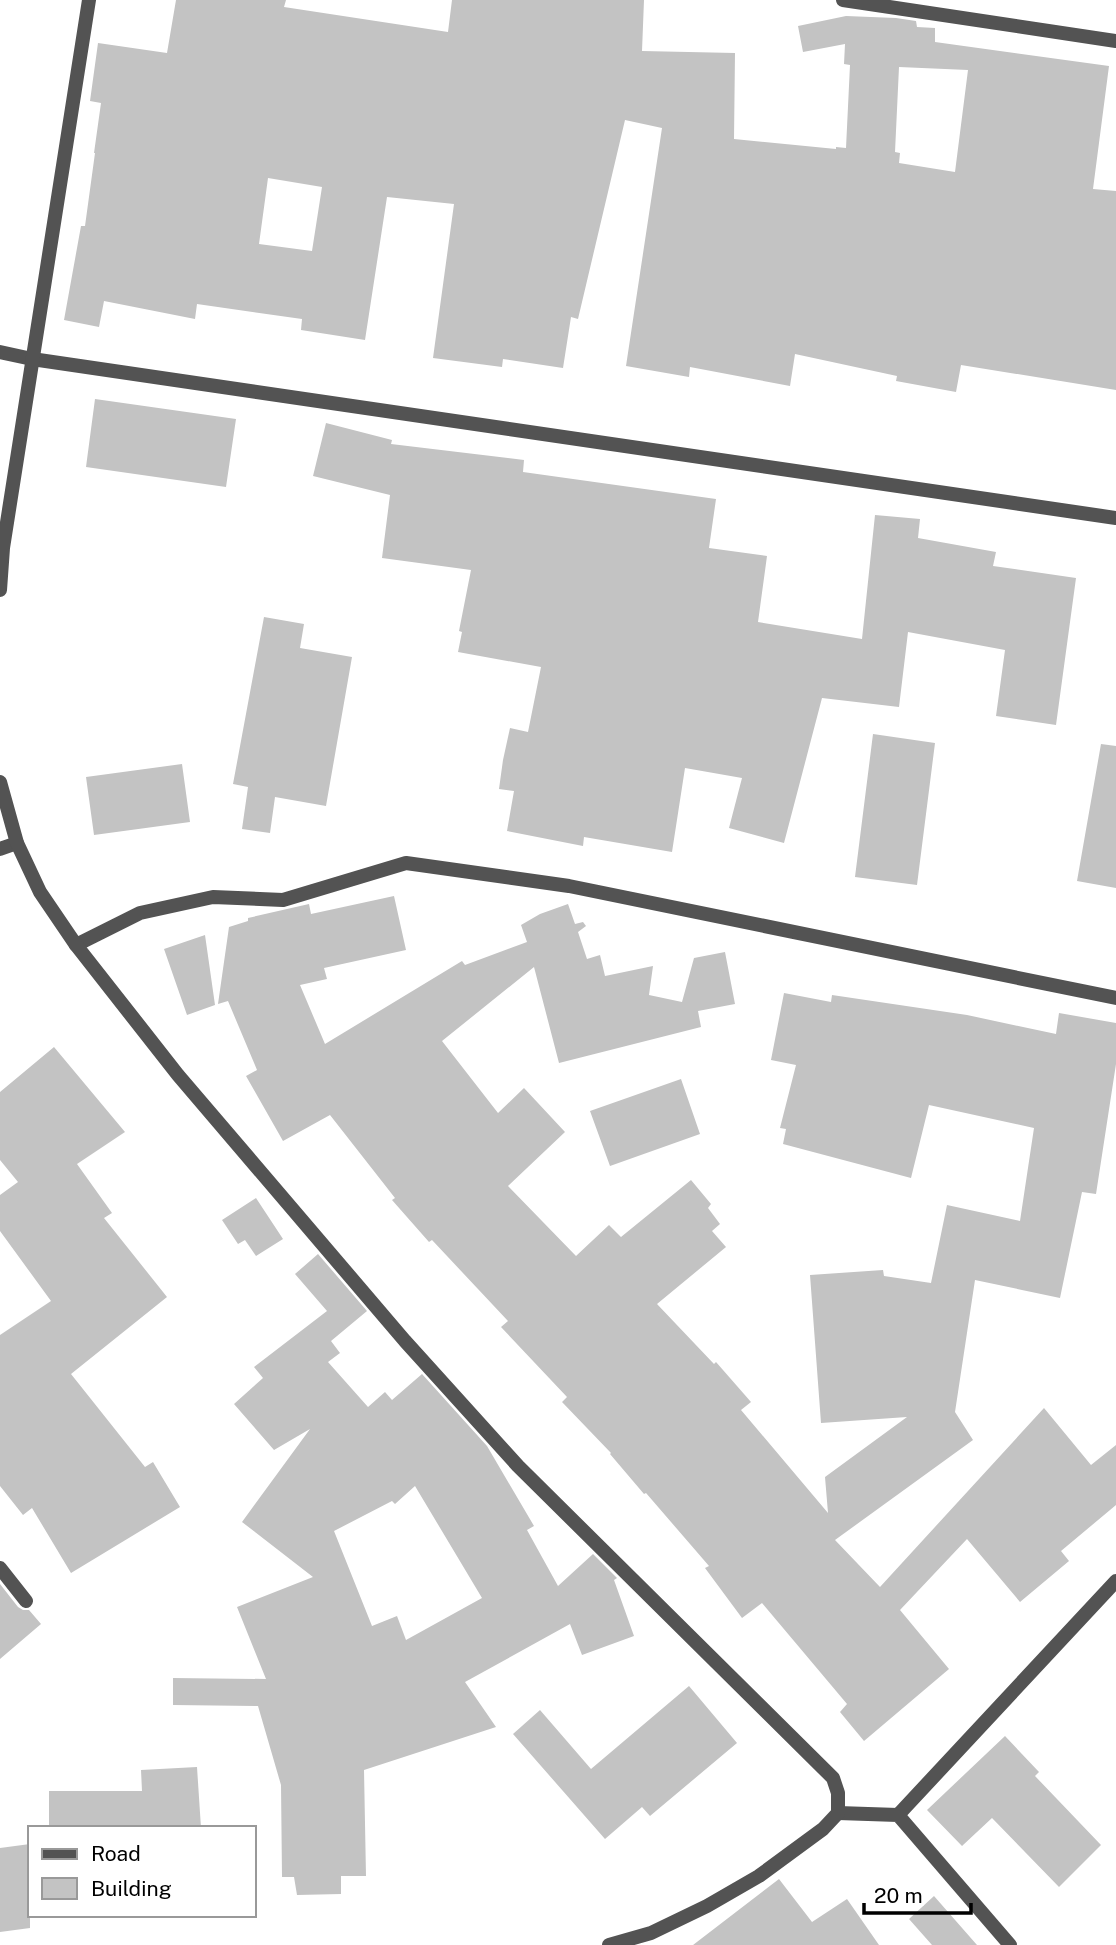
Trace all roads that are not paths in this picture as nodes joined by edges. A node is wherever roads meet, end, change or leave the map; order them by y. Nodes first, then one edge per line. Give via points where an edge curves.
1 (89, 0) edge
2 (843, 0) edge
3 (1116, 41) edge
4 (0, 352) edge
5 (32, 359) junction
6 (1116, 518) edge
7 (0, 590) edge
8 (0, 782) edge
9 (17, 843) junction
10 (0, 849) edge
11 (76, 945) junction
12 (1116, 998) edge
13 (0, 1568) edge
14 (1116, 1581) edge
15 (26, 1601) dead end
16 (838, 1813) junction
17 (898, 1815) junction
18 (609, 1945) edge
19 (1010, 1945) edge

1 - 5 street
2 - 3 street
4 - 5 street
5 - 6 street
5 - 7 street
8 - 9 street
9 - 10 street
9 - 11 street via 40,892
11 - 12 street via 140,914 213,897 284,900 406,863 569,886
11 - 16 street via 178,1075 509,1456 832,1778
13 - 15 street
14 - 17 street
16 - 17 street
16 - 18 street via 824,1829 759,1876 707,1906 651,1933
17 - 19 street

